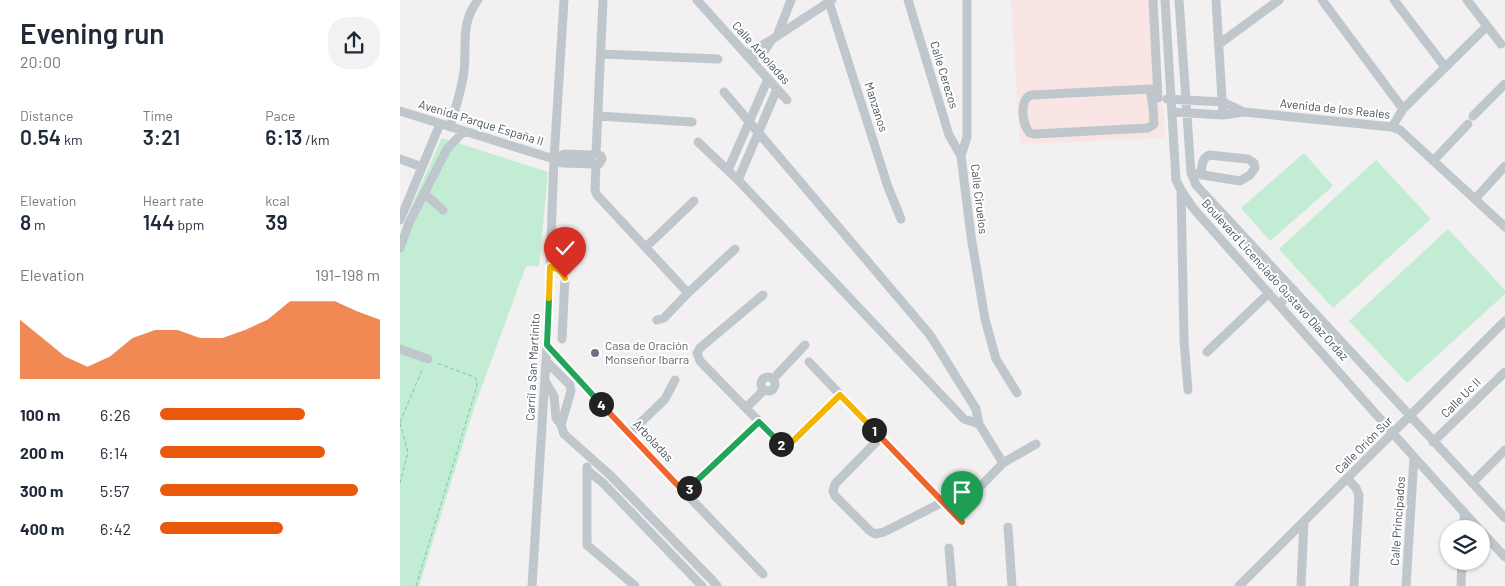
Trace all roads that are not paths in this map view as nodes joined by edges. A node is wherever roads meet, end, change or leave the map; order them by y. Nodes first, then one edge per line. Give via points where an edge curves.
1 (478, 0) edge
2 (564, 0) edge
3 (604, 0) edge
4 (698, 0) edge
5 (791, 0) edge
6 (908, 0) edge
7 (967, 0) edge
8 (1153, 0) edge
9 (1165, 0) edge
10 (1179, 0) edge
11 (1216, 0) edge
12 (1279, 0) edge
13 (1322, 0) edge
14 (1394, 0) edge
15 (1467, 0) edge
16 (831, 1) edge
17 (1487, 26) junction
18 (774, 38) junction
19 (1219, 44) junction
20 (1501, 44) dead end
21 (601, 54) junction
22 (748, 57) junction
23 (718, 59) dead end
24 (1445, 67) junction
25 (768, 79) junction
26 (1505, 84) edge
27 (777, 89) junction
28 (724, 92) dead end
29 (1155, 98) junction
30 (1171, 99) junction
31 (1186, 99) junction
32 (786, 100) dead end
33 (1223, 102) junction
34 (1402, 109) junction
35 (400, 111) edge
36 (1172, 112) junction
37 (1244, 112) junction
38 (1186, 113) junction
39 (1223, 115) junction
40 (598, 116) junction
41 (749, 121) junction
42 (692, 122) dead end
43 (440, 124) junction
44 (450, 127) junction
45 (1392, 127) junction
46 (464, 131) junction
47 (758, 132) junction
48 (698, 142) dead end
49 (961, 156) junction
50 (400, 159) edge
51 (554, 159) junction
52 (594, 160) junction
53 (1433, 161) junction
54 (1505, 166) edge
55 (422, 167) junction
56 (728, 170) junction
57 (1191, 173) junction
58 (1201, 175) junction
59 (738, 180) junction
60 (429, 190) junction
61 (1181, 190) junction
62 (1474, 198) junction
63 (694, 201) dead end
64 (443, 210) dead end
65 (901, 219) dead end
66 (400, 220) edge
67 (1505, 227) edge
68 (646, 247) junction
69 (400, 248) edge
70 (736, 249) dead end
71 (550, 267) junction
72 (1294, 290) junction
73 (688, 293) junction
74 (1269, 293) junction
75 (763, 295) dead end
76 (1279, 304) junction
77 (657, 320) dead end
78 (1505, 321) edge
79 (562, 339) dead end
80 (547, 345) junction
81 (805, 345) dead end
82 (400, 350) edge
83 (1207, 352) dead end
84 (428, 359) road end
85 (546, 361) junction
86 (809, 362) dead end
87 (1505, 372) edge
88 (675, 380) dead end
89 (545, 381) junction
90 (1188, 390) dead end
91 (1017, 393) dead end
92 (840, 395) junction
93 (554, 396) junction
94 (569, 398) junction
95 (746, 408) junction
96 (1410, 417) junction
97 (759, 422) junction
98 (979, 424) junction
99 (562, 425) junction
100 (1394, 433) junction
101 (629, 434) junction
102 (881, 437) junction
103 (1433, 442) junction
104 (1036, 444) dead end
105 (1505, 450) edge
106 (586, 455) junction
107 (1414, 457) junction
108 (1003, 463) junction
109 (587, 470) junction
110 (610, 475) junction
111 (1348, 479) junction
112 (603, 483) junction
113 (1472, 483) junction
114 (978, 489) dead end
115 (684, 492) junction
116 (943, 502) junction
117 (1464, 512) junction
118 (1505, 518) edge
119 (1464, 520) edge
120 (1471, 520) edge
121 (1304, 521) junction
122 (962, 522) dead end
123 (1008, 527) dead end
124 (663, 529) junction
125 (655, 536) junction
126 (1490, 541) edge
127 (949, 548) dead end
128 (1505, 557) edge
129 (1462, 570) edge
130 (763, 574) dead end
131 (1243, 584) edge
132 (532, 586) edge
133 (634, 586) edge
134 (702, 586) edge
135 (716, 586) edge
136 (952, 586) edge
137 (1012, 586) edge
138 (1301, 586) edge
139 (1354, 586) edge
140 (1406, 586) edge
141 (1461, 586) edge

1 - 44 street via 464,33 464,71
2 - 51 street, Carril a San Martinito
3 - 21 street
4 - 22 street, Calle Arboladas
5 - 18 street
6 - 49 street, Calle Cerezos via 949,135
7 - 49 street, Calle Ciruelos via 967,137
8 - 29 street
9 - 30 street, Boulevard Licenciado Gustavo Díaz Ordaz
10 - 31 street, Boulevard Licenciado Gustavo Díaz Ordaz
11 - 19 street
12 - 19 street
13 - 34 street
14 - 24 street
15 - 17 street
16 - 18 street
16 - 65 street, Manzanos via 888,187
17 - 20 street
17 - 24 street
18 - 22 street
19 - 33 street
21 - 23 street
21 - 40 street
22 - 25 street, Calle Arboladas
24 - 34 street
25 - 27 street, Calle Arboladas
25 - 41 street
26 - 53 street
27 - 32 street, Calle Arboladas
27 - 47 street
28 - 41 street
29 - 29 street via 1150,89 1031,95 1024,100 1025,126 1034,134 1148,128 1154,124
29 - 30 street
30 - 31 street
30 - 36 street, Boulevard Licenciado Gustavo Díaz Ordaz
31 - 33 street
31 - 38 street, Boulevard Licenciado Gustavo Díaz Ordaz
33 - 37 street, Avenida de los Reales
33 - 39 street
34 - 45 street
35 - 43 street, Avenida Parque España II
36 - 38 street, Avenida de los Reales
36 - 61 street, Boulevard Licenciado Gustavo Díaz Ordaz via 1176,180
37 - 39 street, Avenida de los Reales
37 - 45 street, Avenida de los Reales
38 - 39 street, Avenida de los Reales
38 - 57 street, Boulevard Licenciado Gustavo Díaz Ordaz
40 - 42 street
40 - 52 street
41 - 47 street
41 - 56 street
43 - 44 street, Avenida Parque España II
43 - 55 street
44 - 46 street, Avenida Parque España II
45 - 53 street, Avenida de los Reales via 1400,130
46 - 51 street, Avenida Parque España II
46 - 60 street via 447,149
47 - 59 street
47 - 98 street via 930,335 976,410
48 - 56 street
49 - 91 street, Calle Ciruelos via 985,319 996,358
50 - 55 street
51 - 52 street, Avenida Parque España II via 562,163
51 - 71 street, Carril a San Martinito
52 - 68 street via 597,195
53 - 62 street, Avenida de los Reales
54 - 62 street
55 - 66 street
56 - 59 street
57 - 58 street
57 - 72 street, Boulevard Licenciado Gustavo Díaz Ordaz via 1196,185
58 - 58 street via 1204,158 1209,155 1248,159 1254,163 1250,176 1240,181
59 - 98 street via 964,419
60 - 64 street
60 - 69 street via 409,223
61 - 74 street, Boulevard Licenciado Gustavo Díaz Ordaz
61 - 90 street
62 - 67 street, Avenida de los Reales
63 - 68 street
68 - 73 street
70 - 73 street
71 - 79 street via 557,268 565,278
71 - 80 street, Carril a San Martinito
72 - 76 street
72 - 96 street, Boulevard Licenciado Gustavo Díaz Ordaz
73 - 77 street via 664,318
74 - 76 street, Boulevard Licenciado Gustavo Díaz Ordaz
74 - 83 street
75 - 95 street via 697,353 700,361
76 - 100 street, Boulevard Licenciado Gustavo Díaz Ordaz
78 - 96 street, Calle Orión Sur
80 - 85 street, Carril a San Martinito
80 - 101 street, Arboladas
81 - 95 street via 774,378 763,379 761,386 764,390
82 - 84 street
85 - 89 street, Carril a San Martinito
85 - 94 street via 570,385
86 - 92 street
87 - 103 street, Calle Uc II
88 - 101 street via 665,399
89 - 93 street
89 - 132 street, Carril a San Martinito
92 - 97 street via 785,446
92 - 102 street
93 - 94 street
93 - 99 street via 556,418
94 - 99 street
95 - 97 street
96 - 100 street, Calle Orión Sur
96 - 103 street, Boulevard Licenciado Gustavo Díaz Ordaz
97 - 115 street
98 - 108 street
99 - 106 street via 564,434
100 - 107 street, Boulevard Licenciado Gustavo Díaz Ordaz
100 - 111 street, Calle Orión Sur
101 - 115 street, Arboladas
102 - 116 street
102 - 116 street via 835,484 835,496 876,534
103 - 113 street, Boulevard Licenciado Gustavo Díaz Ordaz
104 - 108 street
105 - 113 street
106 - 109 street
106 - 110 street
107 - 117 street, Boulevard Licenciado Gustavo Díaz Ordaz
107 - 140 street, Calle Principados
108 - 114 street
109 - 112 street
109 - 133 street via 587,544
110 - 112 street
110 - 124 street
111 - 121 street, Calle Orión Sur
111 - 139 street via 1359,495
112 - 125 street
113 - 118 street, Boulevard Licenciado Gustavo Díaz Ordaz
115 - 130 street, Arboladas
116 - 122 street
117 - 119 street
117 - 120 street, Boulevard Licenciado Gustavo Díaz Ordaz
121 - 131 street, Calle Orión Sur
121 - 138 street
123 - 137 street
124 - 125 street
124 - 135 street
125 - 134 street
126 - 128 street, Boulevard Licenciado Gustavo Díaz Ordaz
127 - 136 street
129 - 141 street

